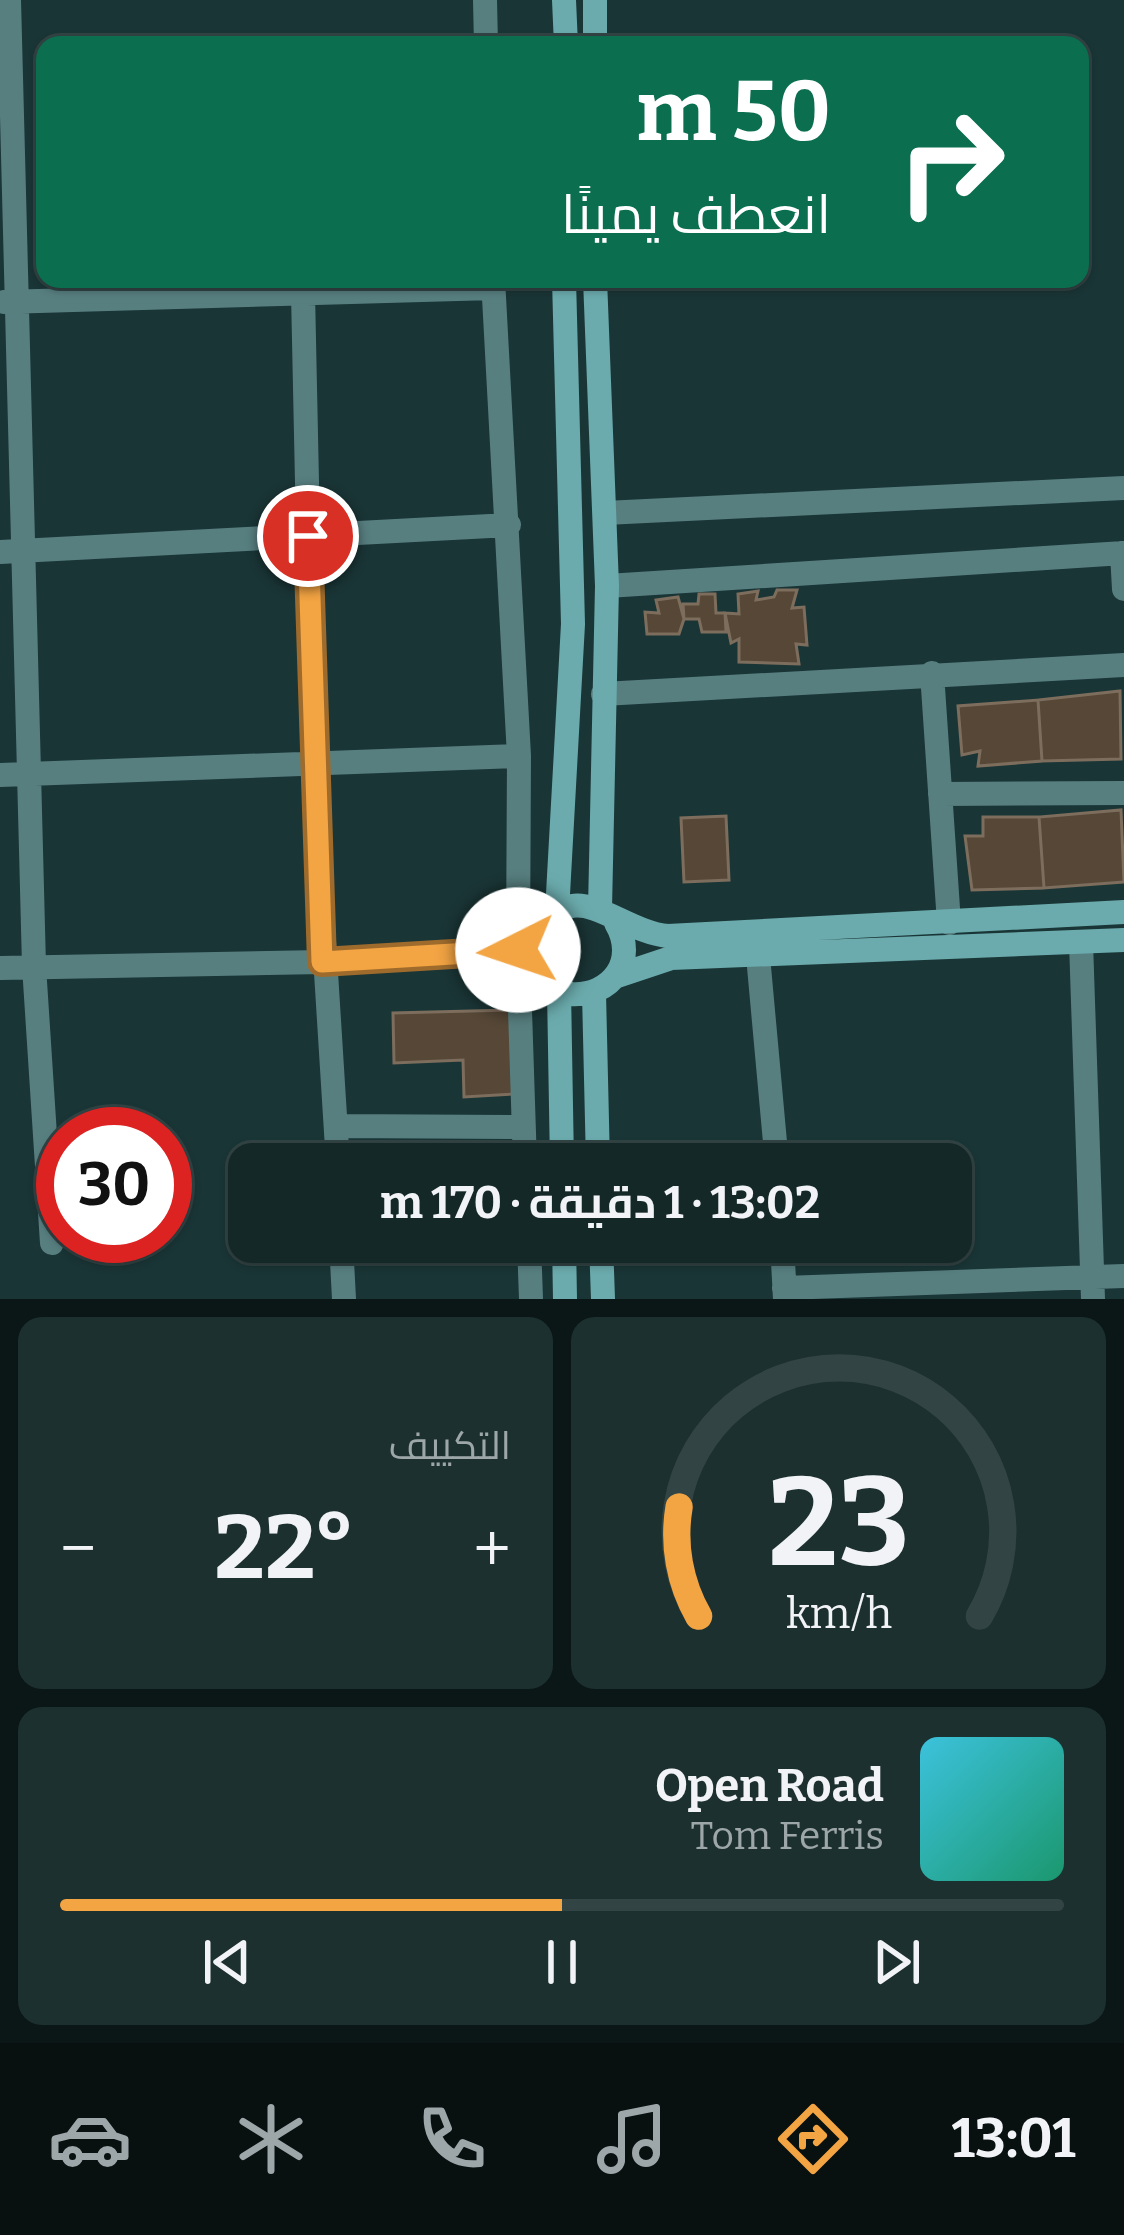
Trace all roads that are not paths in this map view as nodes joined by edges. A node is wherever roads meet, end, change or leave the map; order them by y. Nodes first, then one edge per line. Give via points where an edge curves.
1 (8, 0) edge
2 (484, 0) edge
3 (564, 0) edge
4 (595, 0) edge
5 (486, 36) edge
6 (566, 36) edge
7 (595, 36) edge
8 (398, 288) edge
9 (493, 288) edge
10 (566, 288) edge
11 (596, 288) edge
12 (303, 293) junction
13 (8, 302) edge
14 (1124, 488) edge
15 (605, 513) junction
16 (509, 525) junction
17 (308, 536) junction
18 (12, 552) edge
19 (1123, 553) edge
20 (607, 586) junction
21 (1124, 589) edge
22 (1124, 664) edge
23 (932, 673) junction
24 (602, 694) junction
25 (519, 756) junction
26 (313, 765) junction
27 (31, 774) junction
28 (0, 775) edge
29 (1124, 793) edge
30 (940, 794) junction
31 (557, 912) junction
32 (1124, 912) edge
33 (608, 916) junction
34 (950, 922) junction
35 (1124, 940) edge
36 (1081, 942) junction
37 (526, 948) junction
38 (758, 956) junction
39 (322, 962) junction
40 (34, 966) junction
41 (0, 968) edge
42 (617, 976) junction
43 (559, 990) junction
44 (594, 993) junction
45 (43, 1107) edge
46 (336, 1126) junction
47 (523, 1127) junction
48 (337, 1143) edge
49 (524, 1143) edge
50 (562, 1143) edge
51 (598, 1143) edge
52 (775, 1143) edge
53 (342, 1263) edge
54 (530, 1263) edge
55 (564, 1263) edge
56 (602, 1263) edge
57 (783, 1263) edge
58 (1124, 1276) edge
59 (1093, 1288) edge
60 (784, 1294) edge
61 (344, 1299) edge
62 (531, 1299) edge
63 (565, 1299) edge
64 (603, 1299) edge

1 - 13 street
2 - 5 street
3 - 6 main road
4 - 7 main road
8 - 12 street
9 - 16 street
10 - 31 main road via 573,624
11 - 15 main road
12 - 13 street
12 - 17 street
13 - 18 street
14 - 15 street
15 - 20 main road
16 - 17 street
16 - 25 street
17 - 18 street
17 - 26 street
18 - 27 street
19 - 20 street
19 - 21 street
20 - 24 main road
22 - 23 street
23 - 24 street
23 - 30 street
24 - 33 main road
25 - 26 street
25 - 37 street
26 - 27 street
26 - 39 street
27 - 28 street
27 - 40 street
29 - 30 street
30 - 34 street
31 - 33 main road via 578,905
31 - 37 main road
32 - 34 main road
33 - 34 main road via 668,936
33 - 42 main road via 625,955
35 - 36 main road
36 - 38 main road
36 - 59 street
37 - 39 street
37 - 43 main road
37 - 47 street
38 - 42 main road via 671,958
38 - 52 street
39 - 40 street
39 - 46 street
40 - 41 street
40 - 45 street
42 - 44 main road
43 - 44 main road
43 - 50 main road
44 - 51 main road
46 - 47 street
46 - 48 street
47 - 49 street
53 - 61 street
54 - 62 street
55 - 63 main road
56 - 64 main road
57 - 60 street
58 - 59 street
59 - 60 street

